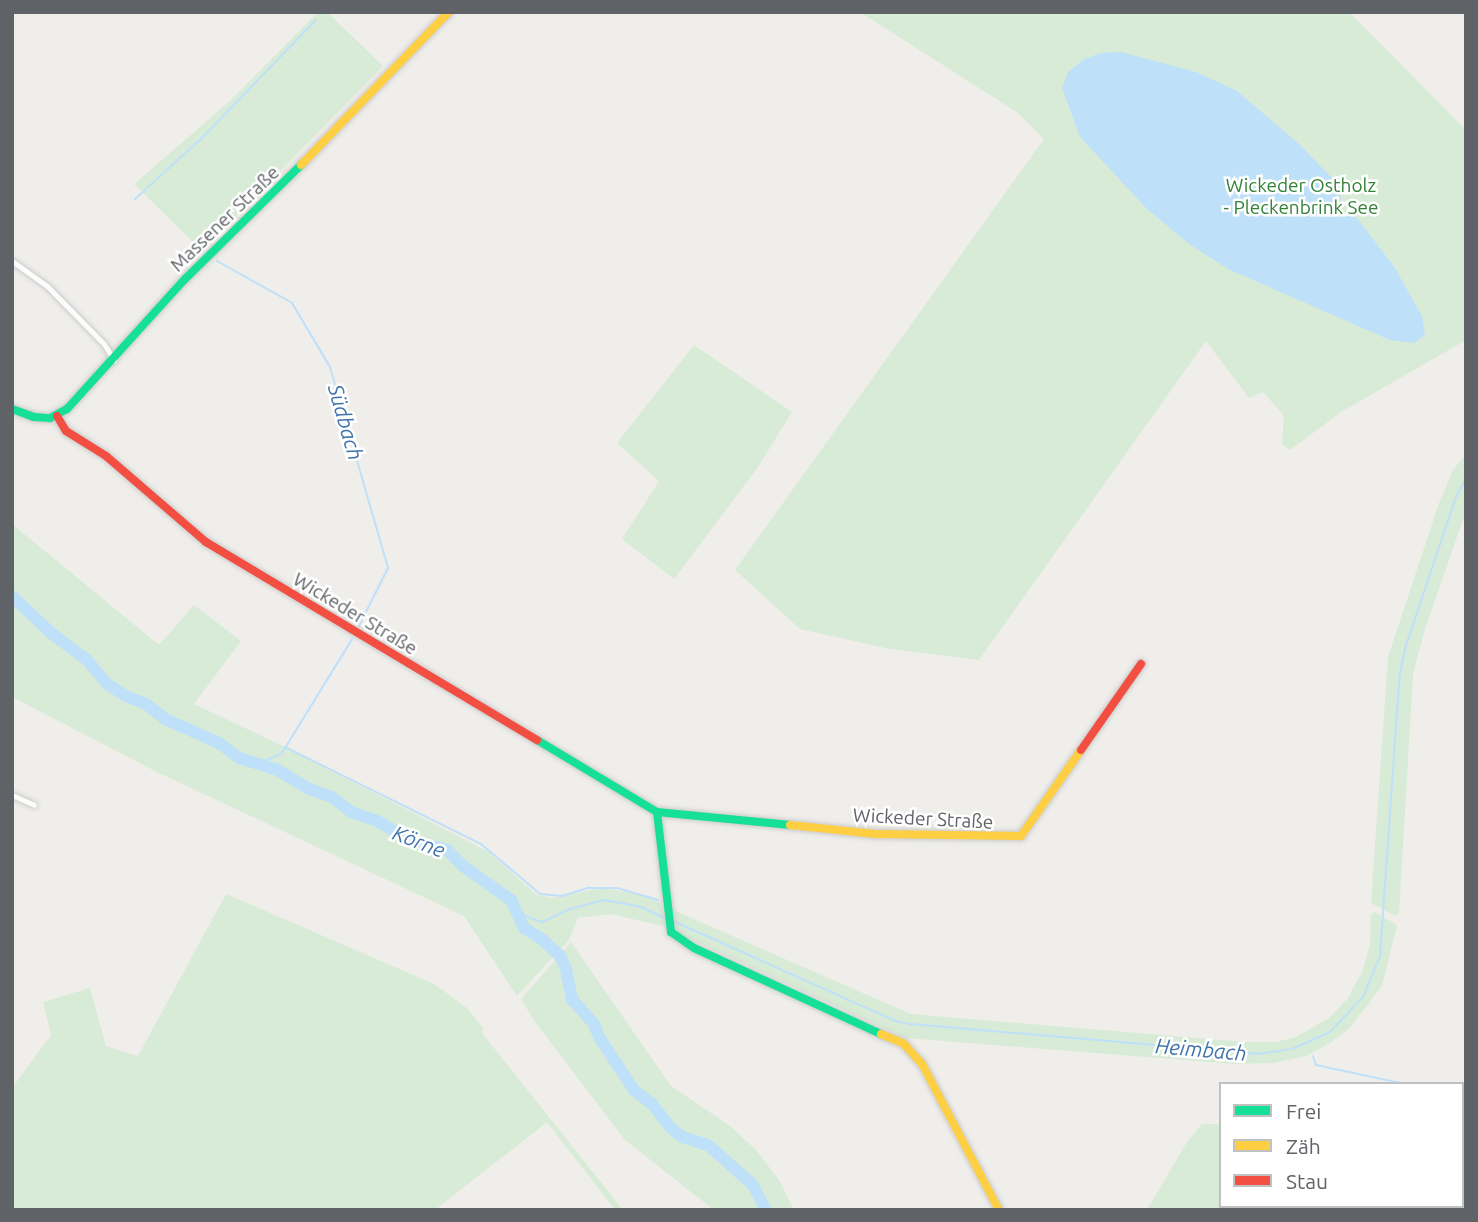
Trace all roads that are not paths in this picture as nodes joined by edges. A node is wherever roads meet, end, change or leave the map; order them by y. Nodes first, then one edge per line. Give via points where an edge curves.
1 (449, 12) edge
2 (12, 261) edge
3 (114, 360) junction
4 (12, 409) edge
5 (57, 416) junction
6 (1141, 664) dead end
7 (12, 795) edge
8 (34, 805) dead end
9 (657, 812) junction
10 (999, 1210) edge

1 - 3 street, Massener Straße via 185,279
2 - 3 street via 47,286
3 - 5 street, Massener Straße
4 - 5 street via 34,416
5 - 9 street, Wickeder Straße via 66,431 106,456 206,542
6 - 9 street, Wickeder Straße via 1021,836 876,834
7 - 8 street
9 - 10 street via 670,928 677,938 904,1044 922,1064

